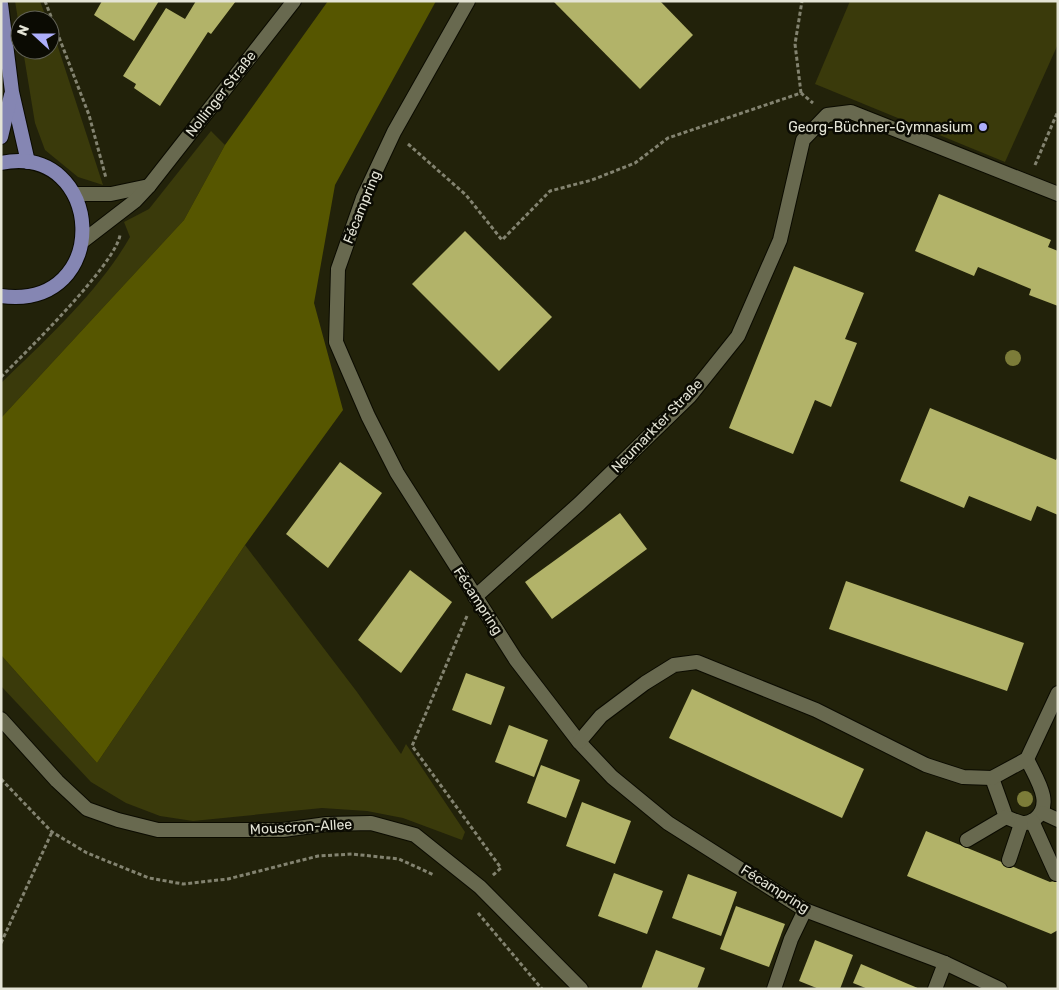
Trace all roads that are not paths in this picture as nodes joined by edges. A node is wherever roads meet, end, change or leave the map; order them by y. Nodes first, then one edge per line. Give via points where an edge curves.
1 (294, 1) edge
2 (468, 1) edge
3 (1, 4) edge
4 (12, 92) junction
5 (1, 137) edge
6 (28, 162) junction
7 (1, 163) edge
8 (148, 186) junction
9 (74, 194) junction
10 (1058, 194) edge
11 (83, 241) junction
12 (2, 296) edge
13 (475, 597) junction
14 (1058, 694) edge
15 (1, 719) edge
16 (579, 742) junction
17 (1027, 759) junction
18 (992, 778) junction
19 (1040, 811) edge
20 (1006, 817) junction
21 (1058, 820) edge
22 (967, 840) dead end
23 (1009, 860) dead end
24 (1056, 874) dead end
25 (805, 910) junction
26 (945, 963) junction
27 (581, 989) edge
28 (774, 989) edge
29 (935, 989) edge
30 (1000, 989) edge

1 - 8 street, Nollinger Straße
2 - 13 street, Fécampring via 394,132 363,198 338,269 336,342 397,473
3 - 4 main road
4 - 5 main road
4 - 6 main road
6 - 7 main road
6 - 9 main road via 54,173
8 - 9 street via 111,194
8 - 11 street, Nollinger Straße via 135,201
9 - 11 main road via 83,217
10 - 13 street, Neumarkter Straße via 851,112 827,114 803,140 780,240 738,336 690,396 579,504
11 - 12 main road via 68,274 54,286 20,298
13 - 16 street, Fécampring via 516,660
14 - 17 street
15 - 27 street, Mouscron-Allee via 87,809 110,818 158,830 283,830 370,823 415,835 480,887
16 - 18 street via 601,716 645,683 674,664 696,662 816,710 926,764 963,777
16 - 25 street, Fécampring via 612,777 668,823
17 - 18 street
17 - 19 street
18 - 20 street
19 - 20 street
19 - 21 street
19 - 23 street
19 - 24 street
20 - 22 street
25 - 26 street, Fécampring
25 - 28 street
26 - 29 street
26 - 30 street, Fécampring

